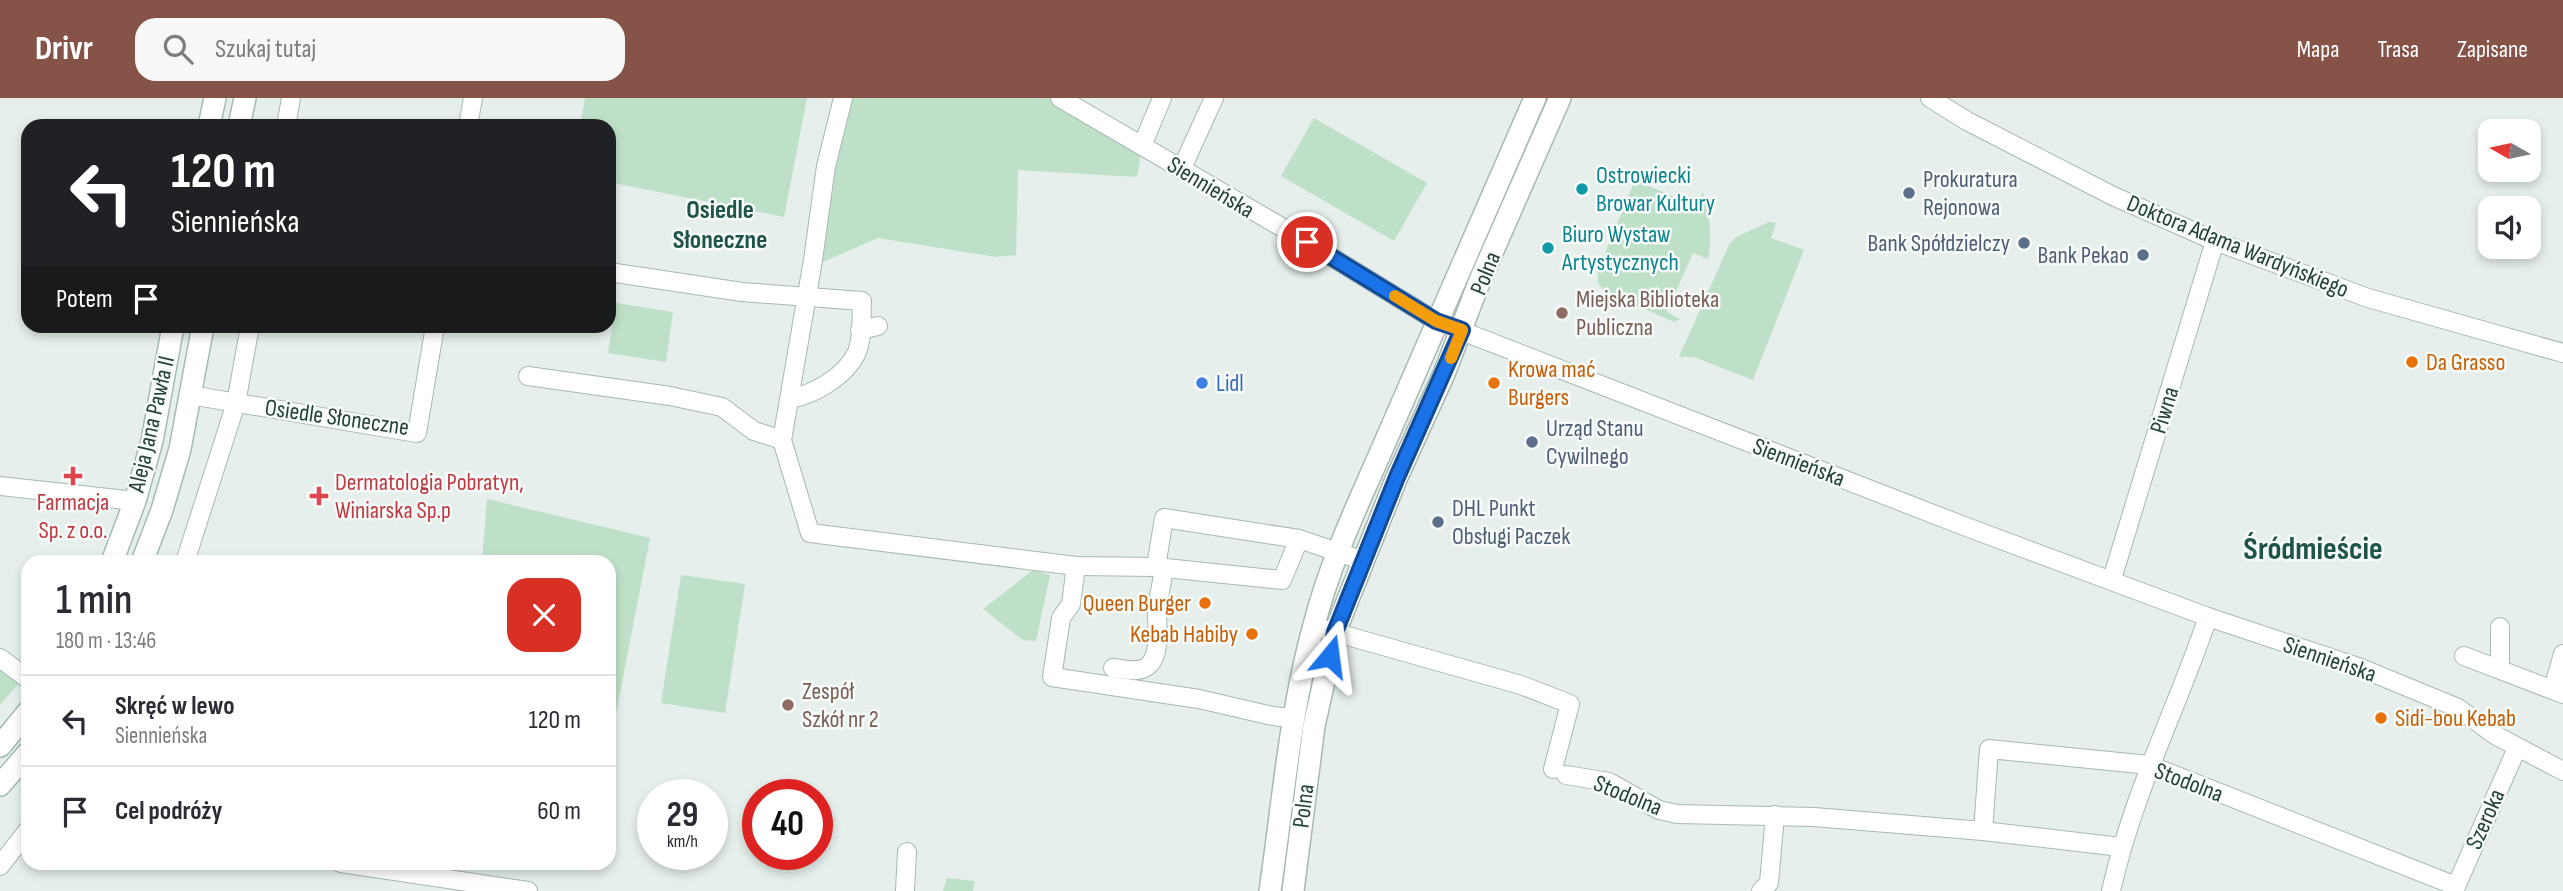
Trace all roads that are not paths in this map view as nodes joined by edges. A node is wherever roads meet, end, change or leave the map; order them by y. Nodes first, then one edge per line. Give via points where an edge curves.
1 (215, 98) edge
2 (245, 98) edge
3 (291, 98) edge
4 (473, 98) edge
5 (843, 98) edge
6 (1060, 98) edge
7 (1162, 98) edge
8 (1214, 98) edge
9 (1535, 98) edge
10 (1560, 98) edge
11 (1930, 98) edge
12 (210, 119) edge
13 (240, 119) edge
14 (287, 119) edge
15 (469, 119) edge
16 (1142, 146) junction
17 (1181, 170) junction
18 (2215, 241) junction
19 (616, 273) edge
20 (807, 298) junction
21 (1436, 321) junction
22 (1462, 330) junction
23 (172, 333) edge
24 (202, 333) edge
25 (249, 333) edge
26 (434, 333) edge
27 (2554, 351) edge
28 (528, 376) dead end
29 (160, 392) junction
30 (190, 395) junction
31 (790, 399) junction
32 (236, 403) junction
33 (782, 440) junction
34 (0, 485) edge
35 (135, 501) junction
36 (1299, 539) junction
37 (1338, 552) junction
38 (115, 555) edge
39 (145, 555) edge
40 (187, 555) edge
41 (1364, 561) junction
42 (1076, 566) junction
43 (1160, 568) junction
44 (2112, 579) junction
45 (2208, 617) junction
46 (1313, 626) junction
47 (2500, 627) dead end
48 (1335, 632) junction
49 (2563, 653) edge
50 (2463, 656) dead end
51 (0, 659) edge
52 (1113, 668) dead end
53 (2500, 669) junction
54 (21, 674) edge
55 (2558, 692) edge
56 (1294, 719) junction
57 (21, 720) edge
58 (0, 746) edge
59 (2518, 748) junction
60 (21, 761) edge
61 (2149, 765) junction
62 (2563, 771) edge
63 (1295, 784) junction
64 (0, 785) edge
65 (1775, 815) junction
66 (1983, 831) junction
67 (21, 839) edge
68 (2120, 847) junction
69 (908, 852) dead end
70 (0, 866) edge
71 (388, 870) edge
72 (2455, 888) edge
73 (528, 891) edge
74 (905, 891) edge
75 (1270, 891) edge
76 (1293, 891) edge
77 (1761, 891) edge
78 (2110, 891) edge

1 - 12 street
2 - 13 street
3 - 14 street
4 - 15 street
5 - 20 street via 825,166
6 - 16 street, Siennieńska
7 - 16 street
8 - 17 street
9 - 21 street, Polna
10 - 22 street, Polna
11 - 18 street, Doktora Adama Wardyńskiego via 2113,196
16 - 17 street, Siennieńska
17 - 21 street, Siennieńska
18 - 27 street, Doktora Adama Wardyńskiego via 2368,298
18 - 44 street, Piwna
19 - 20 street
20 - 31 street
20 - 31 street via 862,301 869,328 847,367 810,395
21 - 22 street, Siennieńska
21 - 37 street, Polna
22 - 41 street, Polna
22 - 44 street, Siennieńska
23 - 29 street, Aleja Jana Pawła II
24 - 30 street, Aleja Jana Pawła II
25 - 32 street, Osiedle Słoneczne
26 - 32 street, Osiedle Słoneczne via 417,433
28 - 33 street via 722,407 754,431
29 - 30 street
29 - 35 street, Aleja Jana Pawła II
30 - 32 street, Osiedle Słoneczne
30 - 39 street, Aleja Jana Pawła II via 180,449
31 - 33 street
32 - 40 street, Osiedle Słoneczne
33 - 42 street via 810,533
34 - 35 street
35 - 38 street, Aleja Jana Pawła II
36 - 37 street
36 - 43 street via 1282,580
36 - 43 street via 1164,518
37 - 41 street
37 - 46 street, Polna
41 - 48 street, Polna
42 - 43 street
42 - 56 street via 1071,604 1061,618 1052,677
43 - 52 street via 1154,659 1148,667 1135,670
44 - 45 street, Siennieńska
45 - 59 street, Siennieńska via 2361,668 2458,708
45 - 61 street
46 - 48 street
46 - 56 street, Polna
47 - 53 street
48 - 63 street, Polna via 1314,726
48 - 65 street, Stodolna via 1521,685 1570,704 1560,772 1609,782 1659,810 1677,814
49 - 55 street
50 - 53 street
51 - 54 street
53 - 55 street
56 - 63 street, Polna
57 - 58 street
59 - 62 street, Siennieńska
59 - 72 street, Szeroka
60 - 64 street
61 - 66 street, Stodolna via 1989,749
61 - 68 street
61 - 72 street, Stodolna
63 - 75 street, Polna
63 - 76 street, Polna
65 - 66 street, Stodolna
65 - 77 street via 1769,883
66 - 68 street, Stodolna
67 - 70 street
68 - 78 street
69 - 74 street
71 - 73 street

